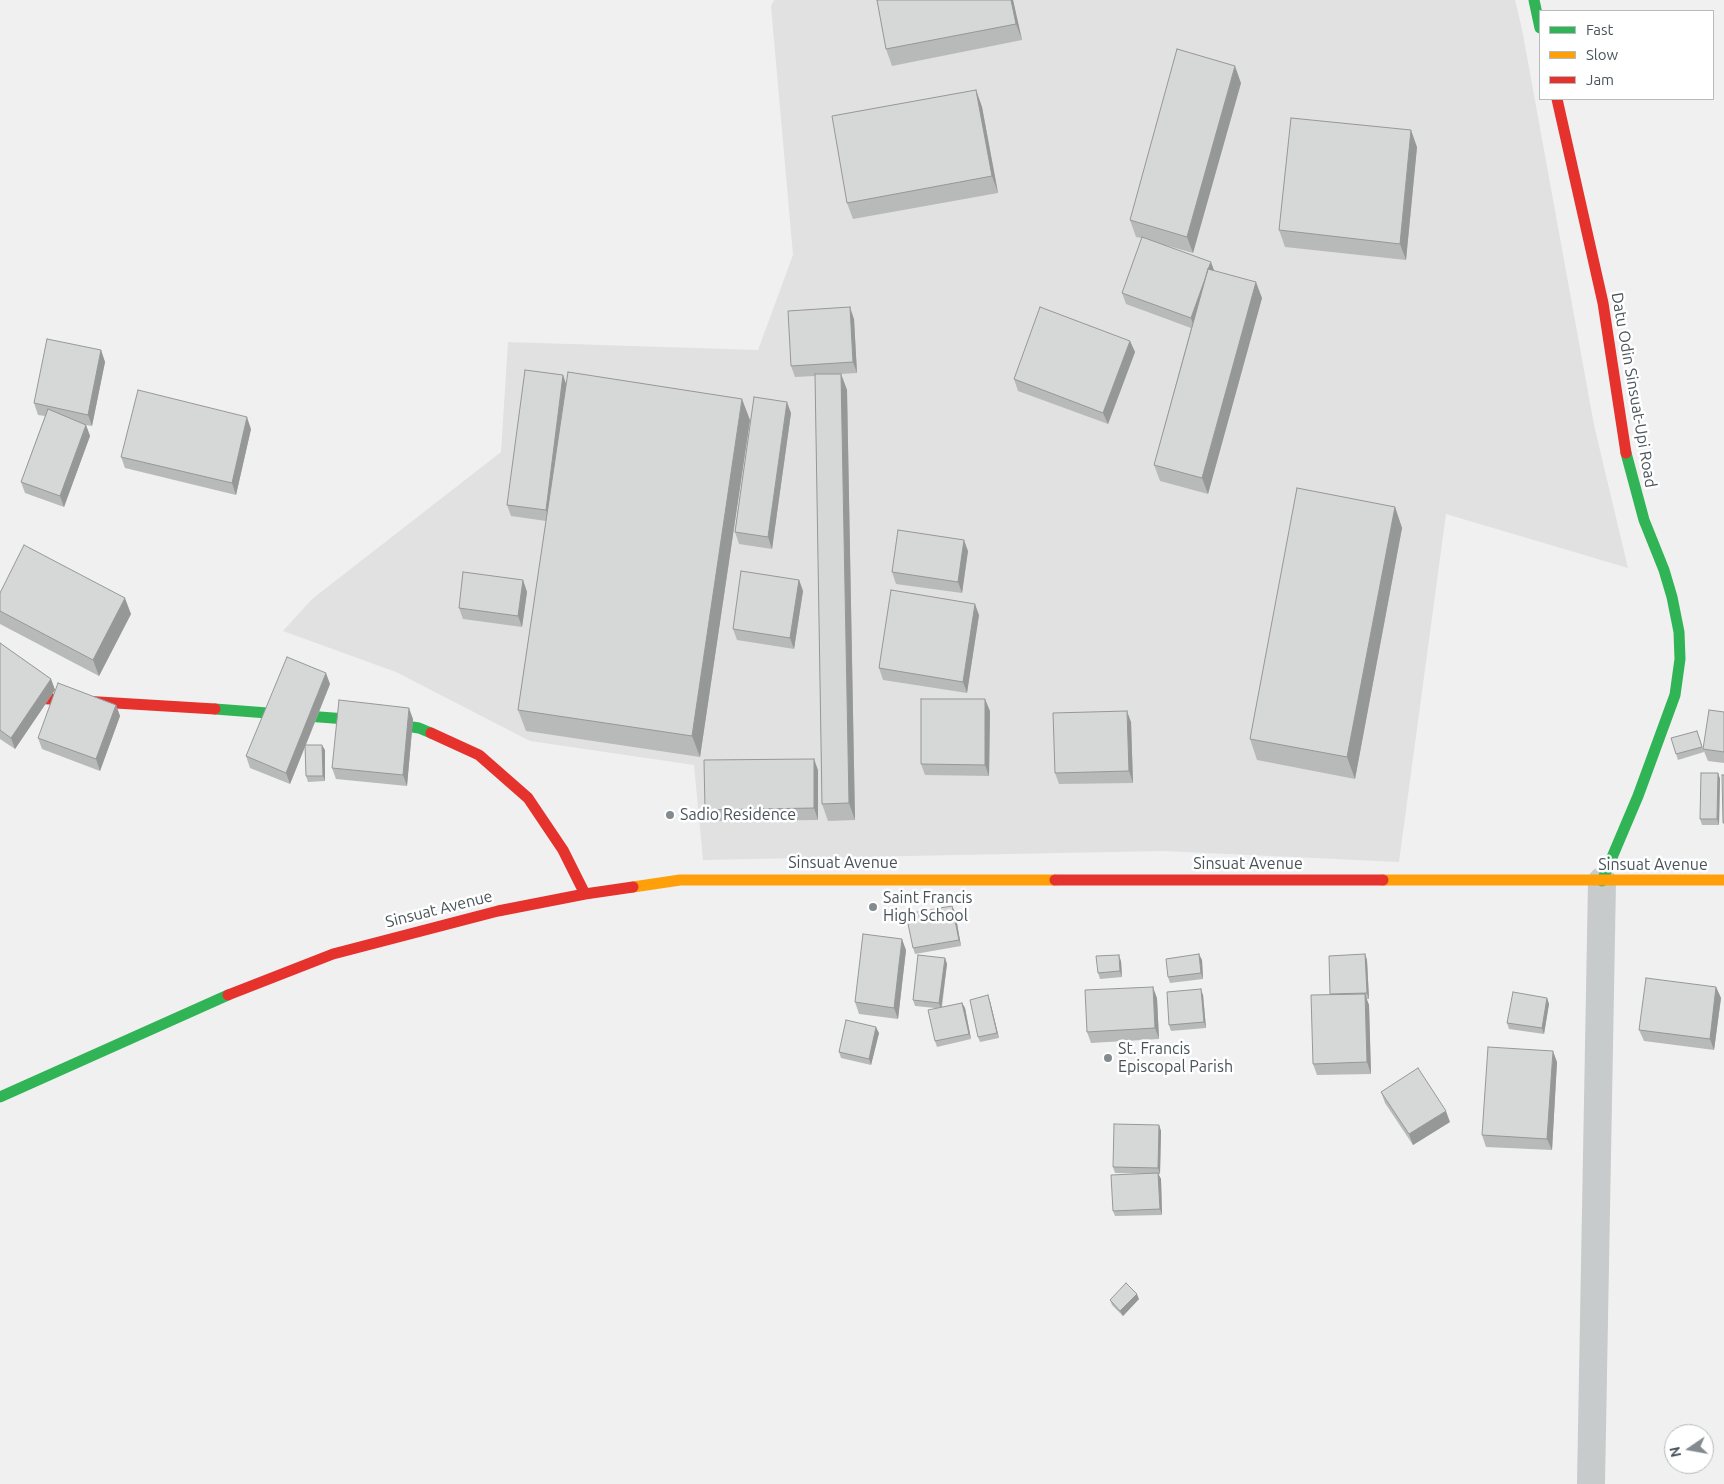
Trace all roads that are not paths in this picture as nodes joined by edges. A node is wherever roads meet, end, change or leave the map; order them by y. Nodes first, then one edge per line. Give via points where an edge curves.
1 (1534, 0) edge
2 (1539, 23) edge
3 (1557, 100) edge
4 (0, 696) edge
5 (1724, 880) edge
6 (1602, 881) junction
7 (585, 894) junction
8 (0, 1097) edge
9 (1591, 1484) edge

1 - 2 main road
3 - 6 main road, Datu Odin Sinsuat-Upi Road via 1603,303 1626,455 1644,520 1664,570 1679,632 1680,659 1674,695 1638,796
4 - 7 main road via 250,710 419,728 479,755 528,798 563,850
5 - 6 main road, Sinsuat Avenue
6 - 7 main road, Sinsuat Avenue via 680,880
6 - 9 street
7 - 8 main road, Sinsuat Avenue via 498,910 333,954 239,990

